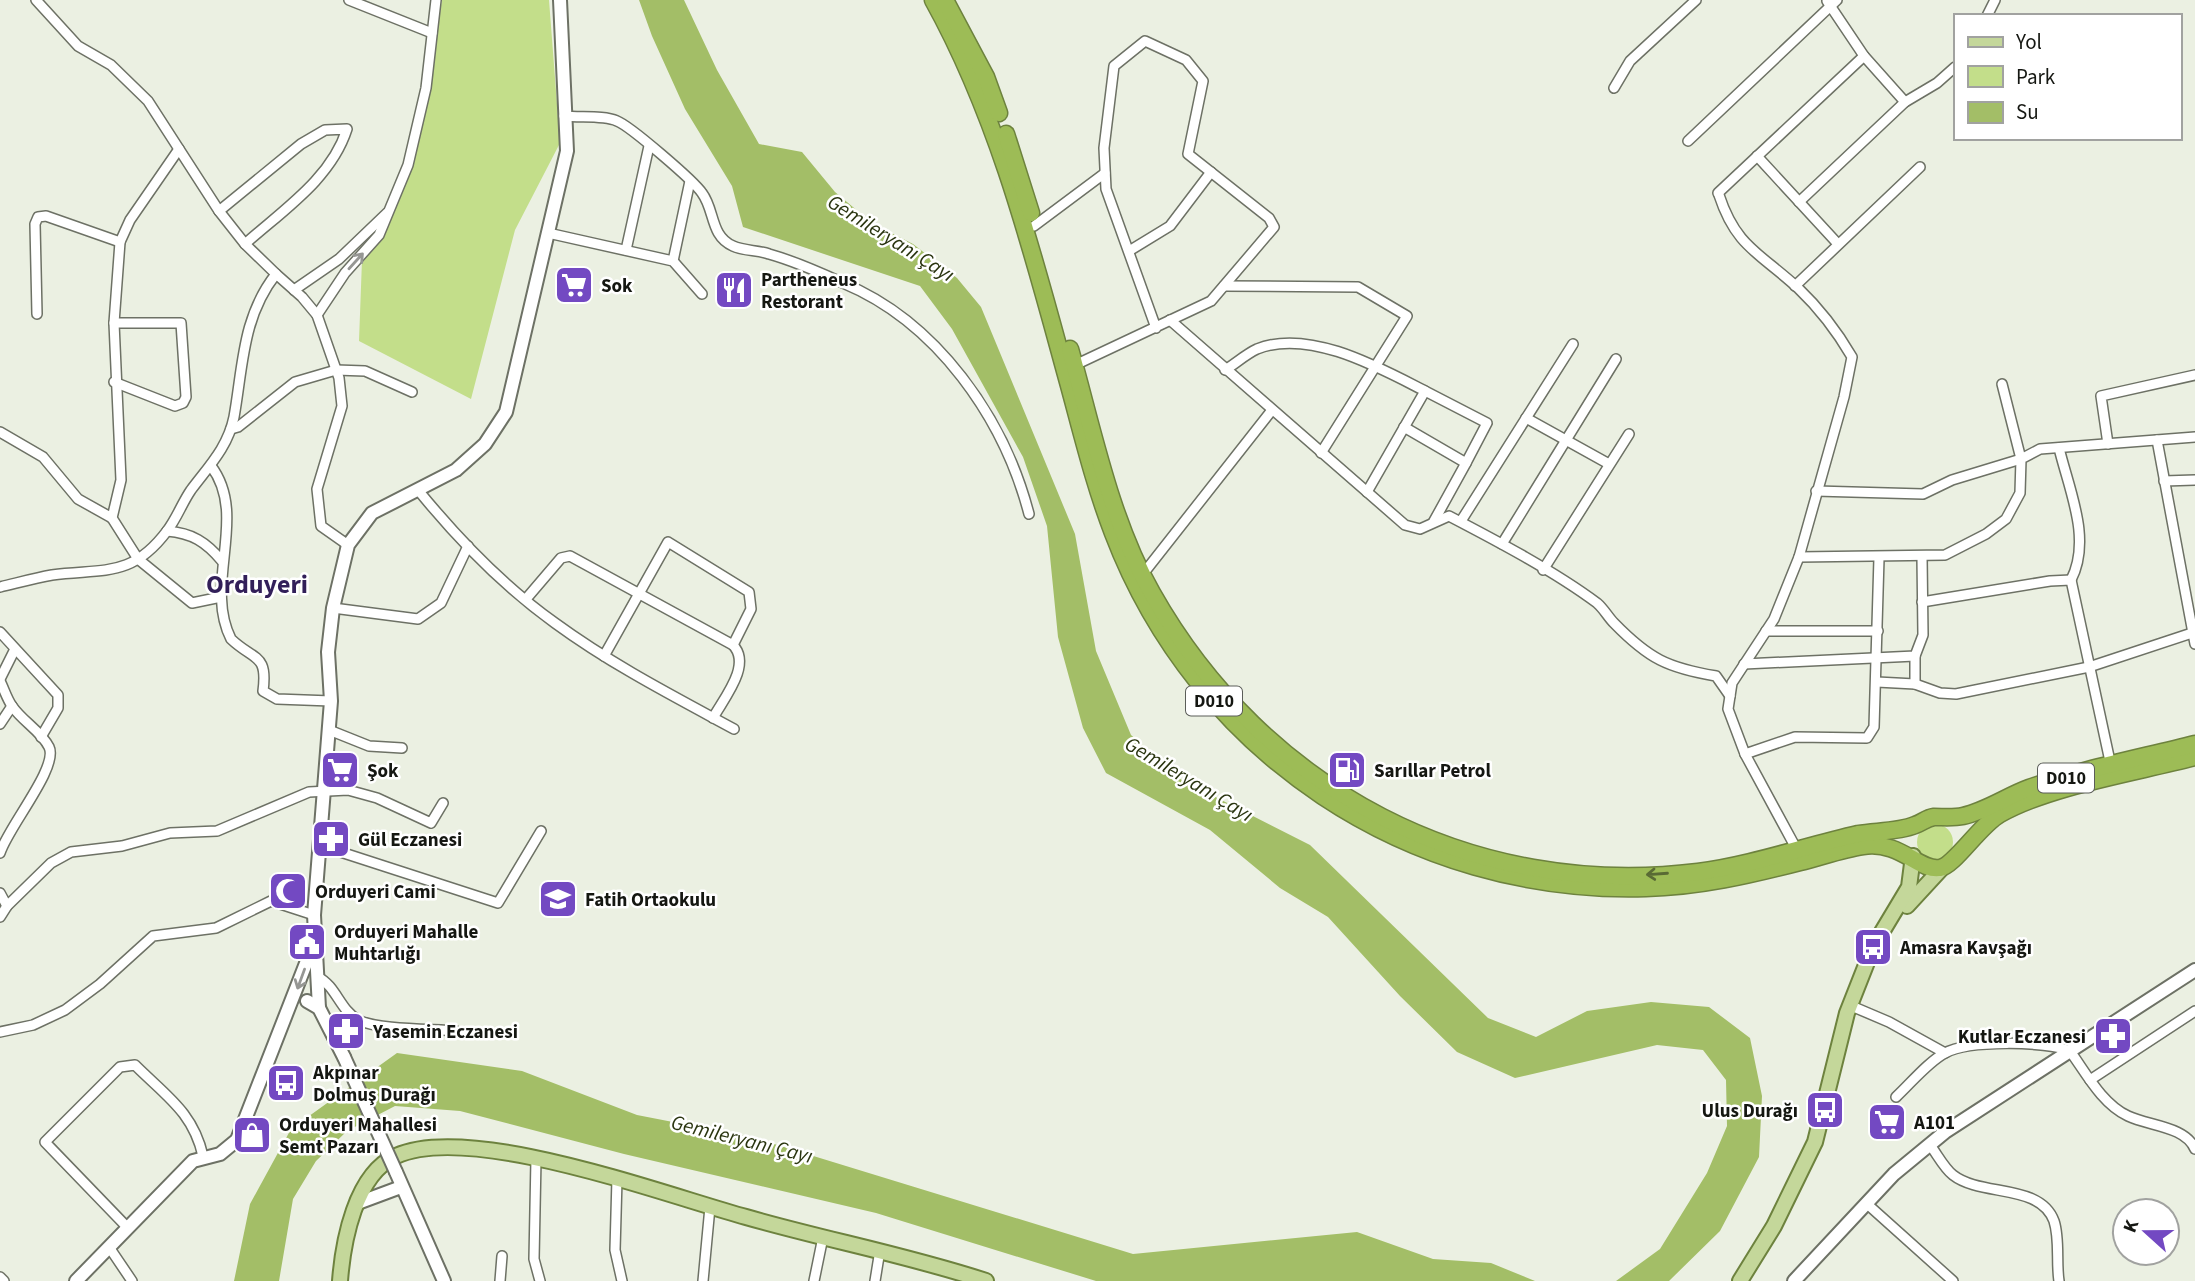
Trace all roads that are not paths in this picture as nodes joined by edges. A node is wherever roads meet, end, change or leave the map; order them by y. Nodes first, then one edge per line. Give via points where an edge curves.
1 (36, 0) edge
2 (349, 0) edge
3 (436, 0) edge
4 (560, 0) edge
5 (933, 0) edge
6 (945, 0) edge
7 (1696, 0) edge
8 (1831, 2) edge
9 (432, 33) junction
10 (1864, 56) junction
11 (1954, 68) edge
12 (1614, 88) dead end
13 (1905, 102) junction
14 (564, 116) junction
15 (1688, 141) dead end
16 (649, 146) junction
17 (179, 149) junction
18 (1757, 156) junction
19 (1920, 167) dead end
20 (1211, 172) junction
21 (1105, 173) junction
22 (690, 181) junction
23 (1799, 202) junction
24 (393, 206) junction
25 (219, 211) junction
26 (1034, 226) junction
27 (548, 233) junction
28 (120, 242) junction
29 (245, 244) junction
30 (1838, 244) junction
31 (626, 250) junction
32 (1129, 251) junction
33 (673, 261) junction
34 (276, 274) junction
35 (1224, 286) junction
36 (1795, 286) junction
37 (294, 290) junction
38 (702, 294) dead end
39 (37, 314) dead end
40 (317, 315) junction
41 (1170, 320) junction
42 (114, 323) junction
43 (1156, 328) junction
44 (1573, 344) dead end
45 (1616, 359) dead end
46 (1075, 365) junction
47 (1376, 365) junction
48 (336, 370) junction
49 (1225, 370) junction
50 (2195, 375) edge
51 (114, 383) junction
52 (2002, 384) dead end
53 (1425, 391) junction
54 (412, 392) dead end
55 (1272, 410) junction
56 (1526, 418) junction
57 (1404, 427) junction
58 (231, 429) junction
59 (0, 432) edge
60 (1629, 433) dead end
61 (2195, 437) edge
62 (1566, 440) junction
63 (2157, 440) junction
64 (2108, 444) junction
65 (2059, 447) junction
66 (1321, 453) junction
67 (2021, 459) junction
68 (1466, 463) junction
69 (1609, 464) junction
70 (211, 466) junction
71 (2195, 480) edge
72 (2164, 481) junction
73 (418, 490) junction
74 (1816, 491) junction
75 (1367, 492) junction
76 (1029, 514) dead end
77 (112, 519) junction
78 (1434, 521) junction
79 (1461, 521) junction
80 (167, 531) junction
81 (1502, 544) junction
82 (348, 545) junction
83 (468, 546) junction
84 (1799, 557) junction
85 (1922, 557) junction
86 (1879, 558) junction
87 (138, 559) junction
88 (222, 561) junction
89 (1543, 570) junction
90 (1143, 574) junction
91 (2071, 580) junction
92 (0, 587) edge
93 (639, 592) junction
94 (221, 597) junction
95 (526, 599) junction
96 (1923, 602) junction
97 (333, 608) junction
98 (1766, 631) junction
99 (1878, 631) junction
100 (0, 632) edge
101 (2194, 632) edge
102 (2195, 644) edge
103 (733, 645) junction
104 (15, 649) junction
105 (604, 656) junction
106 (1878, 656) junction
107 (1915, 656) junction
108 (1744, 664) junction
109 (2089, 667) junction
110 (0, 680) edge
111 (1877, 682) junction
112 (1915, 684) junction
113 (1730, 696) junction
114 (331, 701) junction
115 (12, 706) junction
116 (713, 718) junction
117 (0, 724) edge
118 (734, 729) dead end
119 (329, 730) junction
120 (41, 737) junction
121 (2195, 744) edge
122 (402, 748) dead end
123 (1745, 754) junction
124 (2195, 757) edge
125 (2111, 766) junction
126 (325, 789) junction
127 (443, 803) dead end
128 (1940, 818) junction
129 (1917, 825) junction
130 (541, 831) dead end
131 (322, 846) junction
132 (1797, 850) junction
133 (1960, 851) junction
134 (0, 853) edge
135 (1913, 856) junction
136 (1942, 868) junction
137 (0, 893) edge
138 (7, 906) junction
139 (314, 915) junction
140 (0, 917) edge
141 (315, 941) junction
142 (2195, 970) edge
143 (318, 982) junction
144 (1857, 984) junction
145 (307, 1001) junction
146 (1849, 1005) junction
147 (319, 1008) junction
148 (2195, 1011) edge
149 (288, 1017) junction
150 (456, 1031) dead end
151 (0, 1032) edge
152 (2070, 1051) junction
153 (1945, 1053) junction
154 (2091, 1080) junction
155 (1896, 1097) dead end
156 (1930, 1145) junction
157 (2195, 1147) edge
158 (203, 1156) junction
159 (536, 1159) junction
160 (618, 1179) junction
161 (401, 1187) junction
162 (358, 1203) junction
163 (1866, 1203) junction
164 (710, 1207) junction
165 (128, 1228) junction
166 (823, 1237) junction
167 (109, 1247) junction
168 (880, 1250) junction
169 (502, 1256) dead end
170 (0, 1277) edge
171 (1799, 1279) edge
172 (4, 1281) edge
173 (76, 1281) edge
174 (132, 1281) edge
175 (341, 1281) edge
176 (444, 1281) edge
177 (500, 1281) edge
178 (540, 1281) edge
179 (622, 1281) edge
180 (703, 1281) edge
181 (814, 1281) edge
182 (875, 1281) edge
183 (986, 1281) edge
184 (1740, 1281) edge
185 (1953, 1281) edge
186 (2059, 1281) edge

1 - 17 street via 78,46 111,65 136,87
2 - 9 street
3 - 9 street
4 - 14 street
5 - 135 highway, D010 via 959,48 997,141 1093,475 1131,576 1175,652 1252,743 1326,800 1410,846 1460,864 1518,877 1580,887 1647,888 1703,884 1868,845
6 - 26 highway, D010 via 986,77
7 - 12 street via 1630,61
8 - 10 street
8 - 15 street
9 - 24 street via 416,137
10 - 13 street
10 - 18 street
11 - 13 street
13 - 23 street
14 - 16 street via 617,121
14 - 27 street via 566,152
16 - 22 street
16 - 31 street
17 - 25 street
17 - 28 street
18 - 23 street
18 - 36 street via 1719,194 1729,223 1742,241
19 - 30 street
20 - 21 street via 1188,154 1203,81 1186,60 1145,41 1114,66
20 - 32 street via 1170,226
20 - 35 street via 1274,227
21 - 26 street
21 - 32 street via 1106,189
22 - 33 street
22 - 76 street via 703,193 719,236 733,246 768,253 845,283 881,300 918,330 952,364 1000,435
23 - 30 street
24 - 37 street via 339,259
40 -> 24 street via 345,273 379,235
25 - 29 street
25 - 29 street via 300,144 325,130 347,130 340,152 311,187
26 - 46 highway, D010
27 - 31 street
27 - 73 street via 506,412 485,444 456,470
28 - 39 street via 38,217
28 - 42 street
29 - 34 street
30 - 36 street
31 - 33 street
32 - 43 street
33 - 38 street
34 - 37 street
34 - 58 street via 262,297 243,350
35 - 41 street via 1211,301
35 - 47 street via 1358,287 1407,316
36 - 74 street via 1852,357
37 - 40 street
40 - 48 street
41 - 43 street
41 - 49 street
42 - 51 street
42 - 51 street via 181,323 186,397 175,405
43 - 46 street
44 - 56 street
45 - 62 street
46 - 90 highway, D010 via 1111,490
47 - 49 street via 1356,355 1292,344 1257,349
47 - 53 street
47 - 66 street
48 - 54 street via 365,371
48 - 58 street via 295,382
48 - 82 street via 342,406 317,489 321,526
49 - 55 street
50 - 64 street via 2101,396
51 - 77 street via 121,480
52 - 67 street
53 - 57 street
53 - 68 street via 1487,423
55 - 66 street
55 - 90 street
56 - 62 street
56 - 79 street
57 - 68 street
57 - 75 street
58 - 70 street
59 - 77 street via 43,457 78,499
60 - 69 street
61 - 63 street
62 - 69 street
62 - 81 street
63 - 64 street
63 - 72 street
64 - 65 street
65 - 67 street via 2040,449
65 - 91 street via 2081,540
66 - 75 street
67 - 74 street via 1923,494
67 - 85 street via 2020,493 2006,519 1945,555
68 - 78 street
69 - 89 street
70 - 80 street
70 - 88 street via 227,500
71 - 72 street
72 - 101 street
73 - 82 street via 372,513
73 - 83 street
74 - 84 street
75 - 78 street via 1405,525 1420,530
77 - 87 street
78 - 79 street via 1450,516
79 - 81 street
80 - 87 street
80 - 88 street via 197,538
81 - 89 street
82 - 97 street
83 - 95 street
83 - 97 street via 441,603 418,619
84 - 86 street
84 - 98 street
85 - 86 street
85 - 96 street
86 - 99 street
87 - 92 street via 106,572 54,575
87 - 94 street via 192,603
88 - 94 street
89 - 113 street via 1599,605 1657,661 1716,676
132 -> 90 highway, D010 via 1699,872 1576,875 1474,855 1404,828 1334,790 1249,722 1179,635
91 - 96 street
91 - 109 street
93 - 95 street via 568,556 561,558
93 - 103 street
93 - 103 street via 668,541 749,592 751,609
93 - 105 street
94 - 114 street via 231,639 264,667 263,691 277,699
95 - 105 street
96 - 107 street via 1923,635
97 - 114 street via 328,652
98 - 99 street
98 - 108 street
99 - 106 street
100 - 104 street
101 - 102 street
101 - 109 street
103 - 116 street via 741,666
104 - 110 street
104 - 120 street via 59,699
105 - 116 street
106 - 107 street
106 - 108 street
106 - 111 street
107 - 112 street
108 - 113 street
109 - 112 street via 1956,694
109 - 125 street
110 - 115 street
111 - 112 street
111 - 123 street via 1874,727 1867,738 1795,737
113 - 123 street via 1728,709
114 - 119 street
115 - 117 street
115 - 120 street
116 - 118 street
119 - 122 street via 369,746
119 - 126 street
120 - 134 street via 50,750 48,771 9,830
121 - 125 highway, D010
123 - 132 street
124 - 133 highway, D010 via 2029,800 1998,815
125 - 128 highway, D010 via 2030,787 1964,816
126 - 127 street via 377,798 430,823
126 - 131 street
126 - 138 street via 299,795 217,831 170,833 122,846 71,852 51,863
128 - 129 highway
128 - 133 highway via 1955,827
129 - 132 highway, D010
129 - 135 highway via 1910,841
130 - 131 street via 498,904
131 - 139 street
133 - 136 highway
135 - 136 highway via 1926,867
135 - 144 main road via 1905,898 1873,947
136 - 144 main road via 1912,898
137 - 138 street
138 - 140 street
139 - 141 street
139 - 151 street via 271,901 216,928 153,936 65,1010 33,1026
141 - 143 street
141 -> 149 street
142 - 152 street
143 - 145 street
143 - 147 street
143 - 150 street via 329,982 358,1020
144 - 146 main road
145 - 147 street
145 - 149 street via 294,1007
146 - 153 street
146 - 184 main road via 1815,1142 1774,1226
147 - 161 street, bridge
148 - 154 street
149 - 158 street via 237,1140 220,1154
152 - 153 street via 2035,1044
152 - 154 street
152 - 156 street
153 - 155 street
154 - 157 street via 2125,1115 2186,1136
156 - 163 street
156 - 186 street via 1962,1180 2018,1194 2046,1207 2055,1223
158 - 165 street via 183,1170
158 - 165 street via 198,1133 184,1113 135,1065 120,1068 45,1142
159 - 160 main road
159 - 162 main road via 469,1147 420,1148 380,1166
159 - 178 street via 534,1259
160 - 164 main road
160 - 179 street via 615,1250
161 - 162 street
161 - 176 street
162 - 175 main road via 342,1247
163 - 171 street
163 - 185 street
164 - 166 main road
164 - 180 street
165 - 167 street
166 - 168 main road
166 - 181 street
167 - 173 street
167 - 174 street
168 - 182 street
168 - 183 main road
169 - 177 street
170 - 172 street

